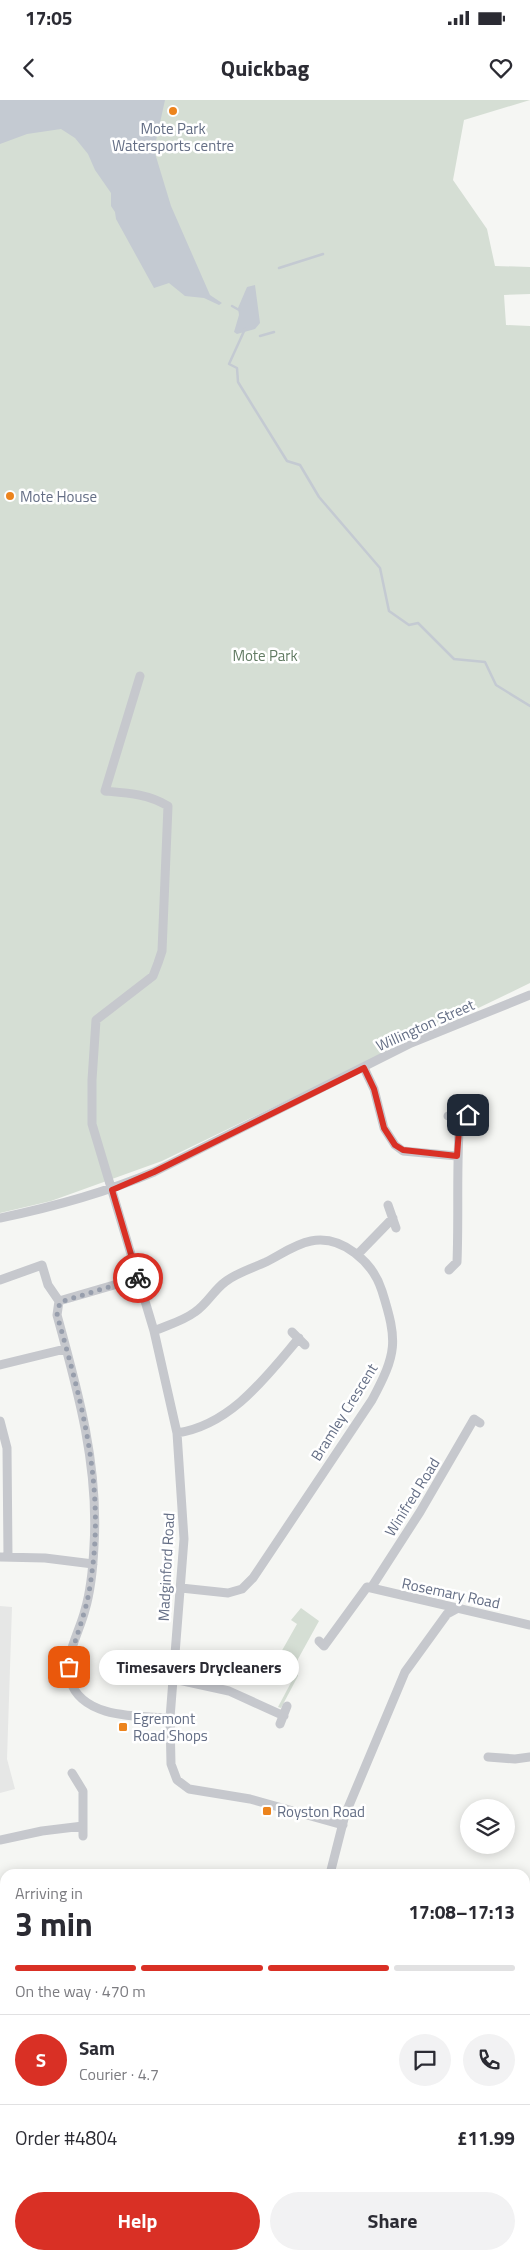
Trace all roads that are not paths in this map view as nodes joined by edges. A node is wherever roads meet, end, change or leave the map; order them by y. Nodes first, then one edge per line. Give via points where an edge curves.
1 (140, 676) dead end
2 (530, 995) edge
3 (364, 1068) junction
4 (448, 1116) dead end
5 (457, 1156) junction
6 (112, 1190) junction
7 (388, 1204) dead end
8 (0, 1218) edge
9 (358, 1254) junction
10 (449, 1270) dead end
11 (138, 1278) junction
12 (0, 1280) edge
13 (60, 1302) junction
14 (154, 1331) junction
15 (299, 1338) dead end
16 (65, 1350) junction
17 (0, 1365) edge
18 (0, 1421) edge
19 (477, 1421) dead end
20 (177, 1433) junction
21 (4, 1557) edge
22 (93, 1564) junction
23 (181, 1588) junction
24 (369, 1588) junction
25 (458, 1608) junction
26 (530, 1625) edge
27 (319, 1641) dead end
28 (174, 1680) junction
29 (287, 1706) dead end
30 (170, 1718) junction
31 (488, 1757) dead end
32 (530, 1758) edge
33 (72, 1773) dead end
34 (343, 1825) junction
35 (83, 1826) junction
36 (83, 1836) dead end
37 (0, 1840) edge
38 (331, 1869) edge

1 - 6 street, Madginford Road via 105,791 140,794 168,806 162,951 153,976 96,1020 92,1124
2 - 3 street, Willington Street via 411,1043
3 - 5 street via 374,1089 384,1128 395,1145 403,1150
3 - 6 street, Willington Street
4 - 5 street via 464,1115
5 - 10 street via 457,1262
6 - 8 street, Willington Street
6 - 11 street, Madginford Road
7 - 9 street via 394,1223
9 - 14 street via 326,1239 309,1241 225,1281 197,1311
9 - 23 street, Bramley Crescent via 380,1287 389,1314 393,1335 388,1370 372,1400 253,1578 242,1589 228,1593
11 - 13 street
11 - 14 street, Madginford Road
12 - 13 street via 42,1265 48,1285
13 - 16 street via 57,1315
14 - 20 street, Madginford Road
15 - 20 street via 241,1401 215,1420
16 - 17 street
16 - 22 street via 80,1399 93,1466
18 - 21 street via 7,1448
19 - 24 street, Winifred Road
20 - 23 street, Madginford Road via 183,1522
21 - 22 street
22 - 30 street via 85,1610 71,1652 70,1680 82,1697 103,1712
23 - 28 street, Madginford Road
24 - 25 street, Rosemary Road
24 - 27 street, Winifred Road via 324,1646
25 - 26 street, Rosemary Road
25 - 34 street via 447,1614 405,1672
28 - 29 street via 229,1691 282,1720
28 - 30 street, Madginford Road
30 - 34 street, Madginford Road via 171,1764 177,1780 189,1789 250,1799
31 - 32 street via 501,1761
33 - 35 street via 83,1791
34 - 38 street
35 - 36 street
35 - 37 street

